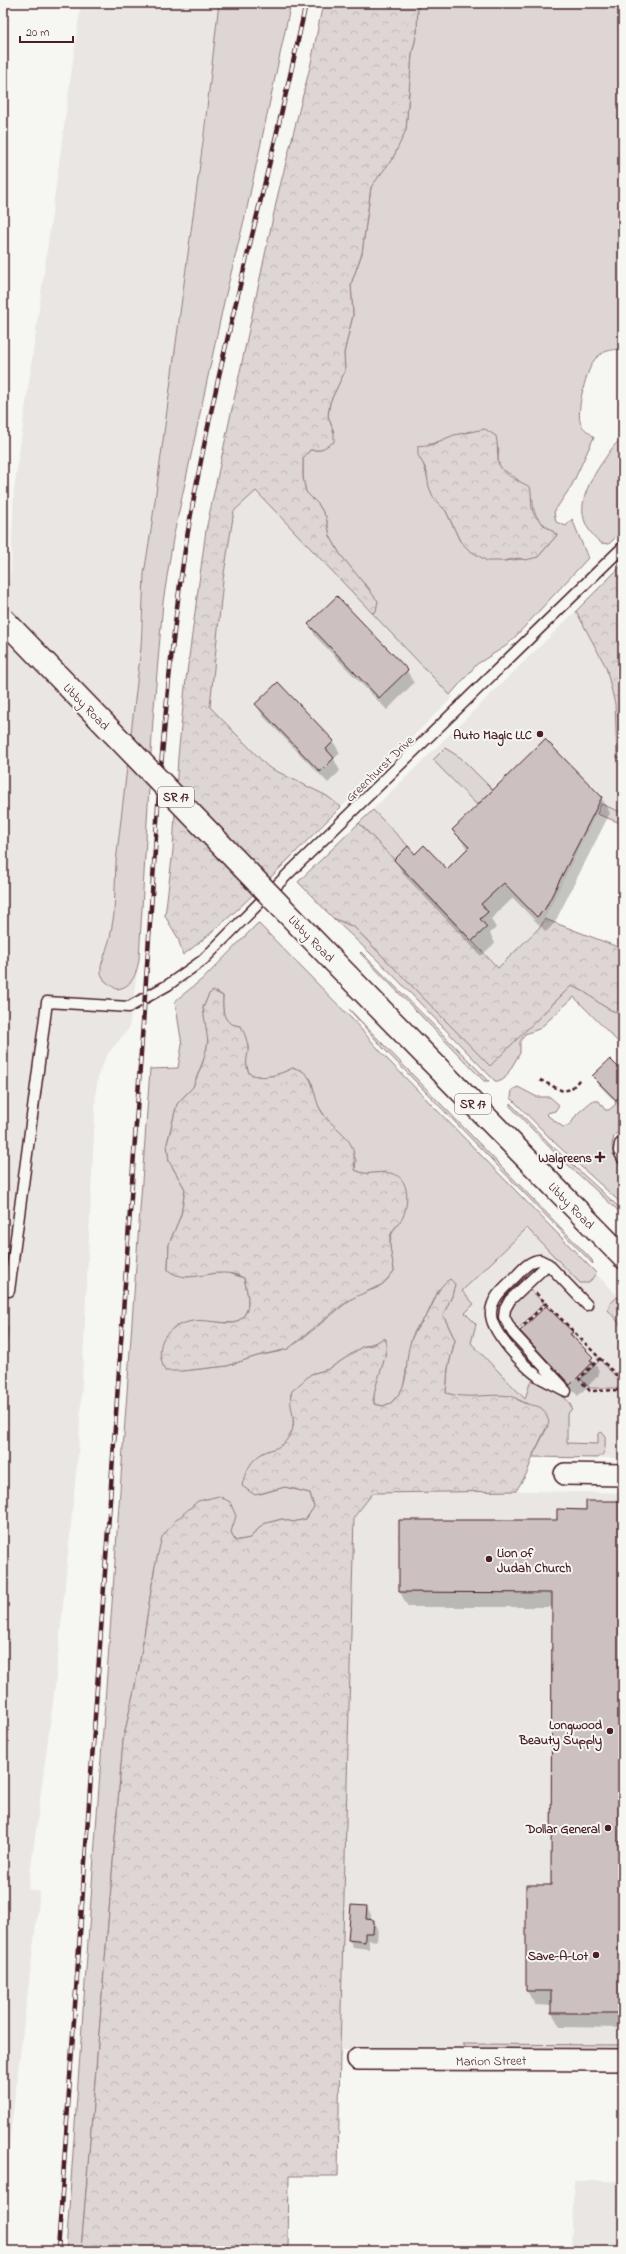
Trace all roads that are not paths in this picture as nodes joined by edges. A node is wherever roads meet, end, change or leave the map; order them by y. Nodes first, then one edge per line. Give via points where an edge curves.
1 (623, 547) edge
2 (3, 619) edge
3 (620, 1144) dead end
4 (623, 1159) edge
5 (598, 1232) junction
6 (623, 1246) edge
7 (623, 1257) edge
8 (548, 1264) junction
9 (9, 1291) dead end
10 (587, 1305) dead end
11 (565, 1474) dead end
12 (623, 1474) edge
13 (358, 2060) dead end
14 (623, 2060) edge

1 - 9 lane, Greenhurst Drive via 288,874 225,940 186,973 129,1007 47,1002
2 - 5 main road, Libby Road / SR 17, bridge
3 - 4 lane via 619,1151
5 - 6 main road
5 - 7 main road, Libby Road / SR 17
8 - 8 lane via 510,1300 505,1309 506,1322 566,1391 538,1376 500,1338 491,1319 492,1305 500,1291 532,1262 540,1260
8 - 10 lane
11 - 12 street
13 - 14 street, Marion Street

